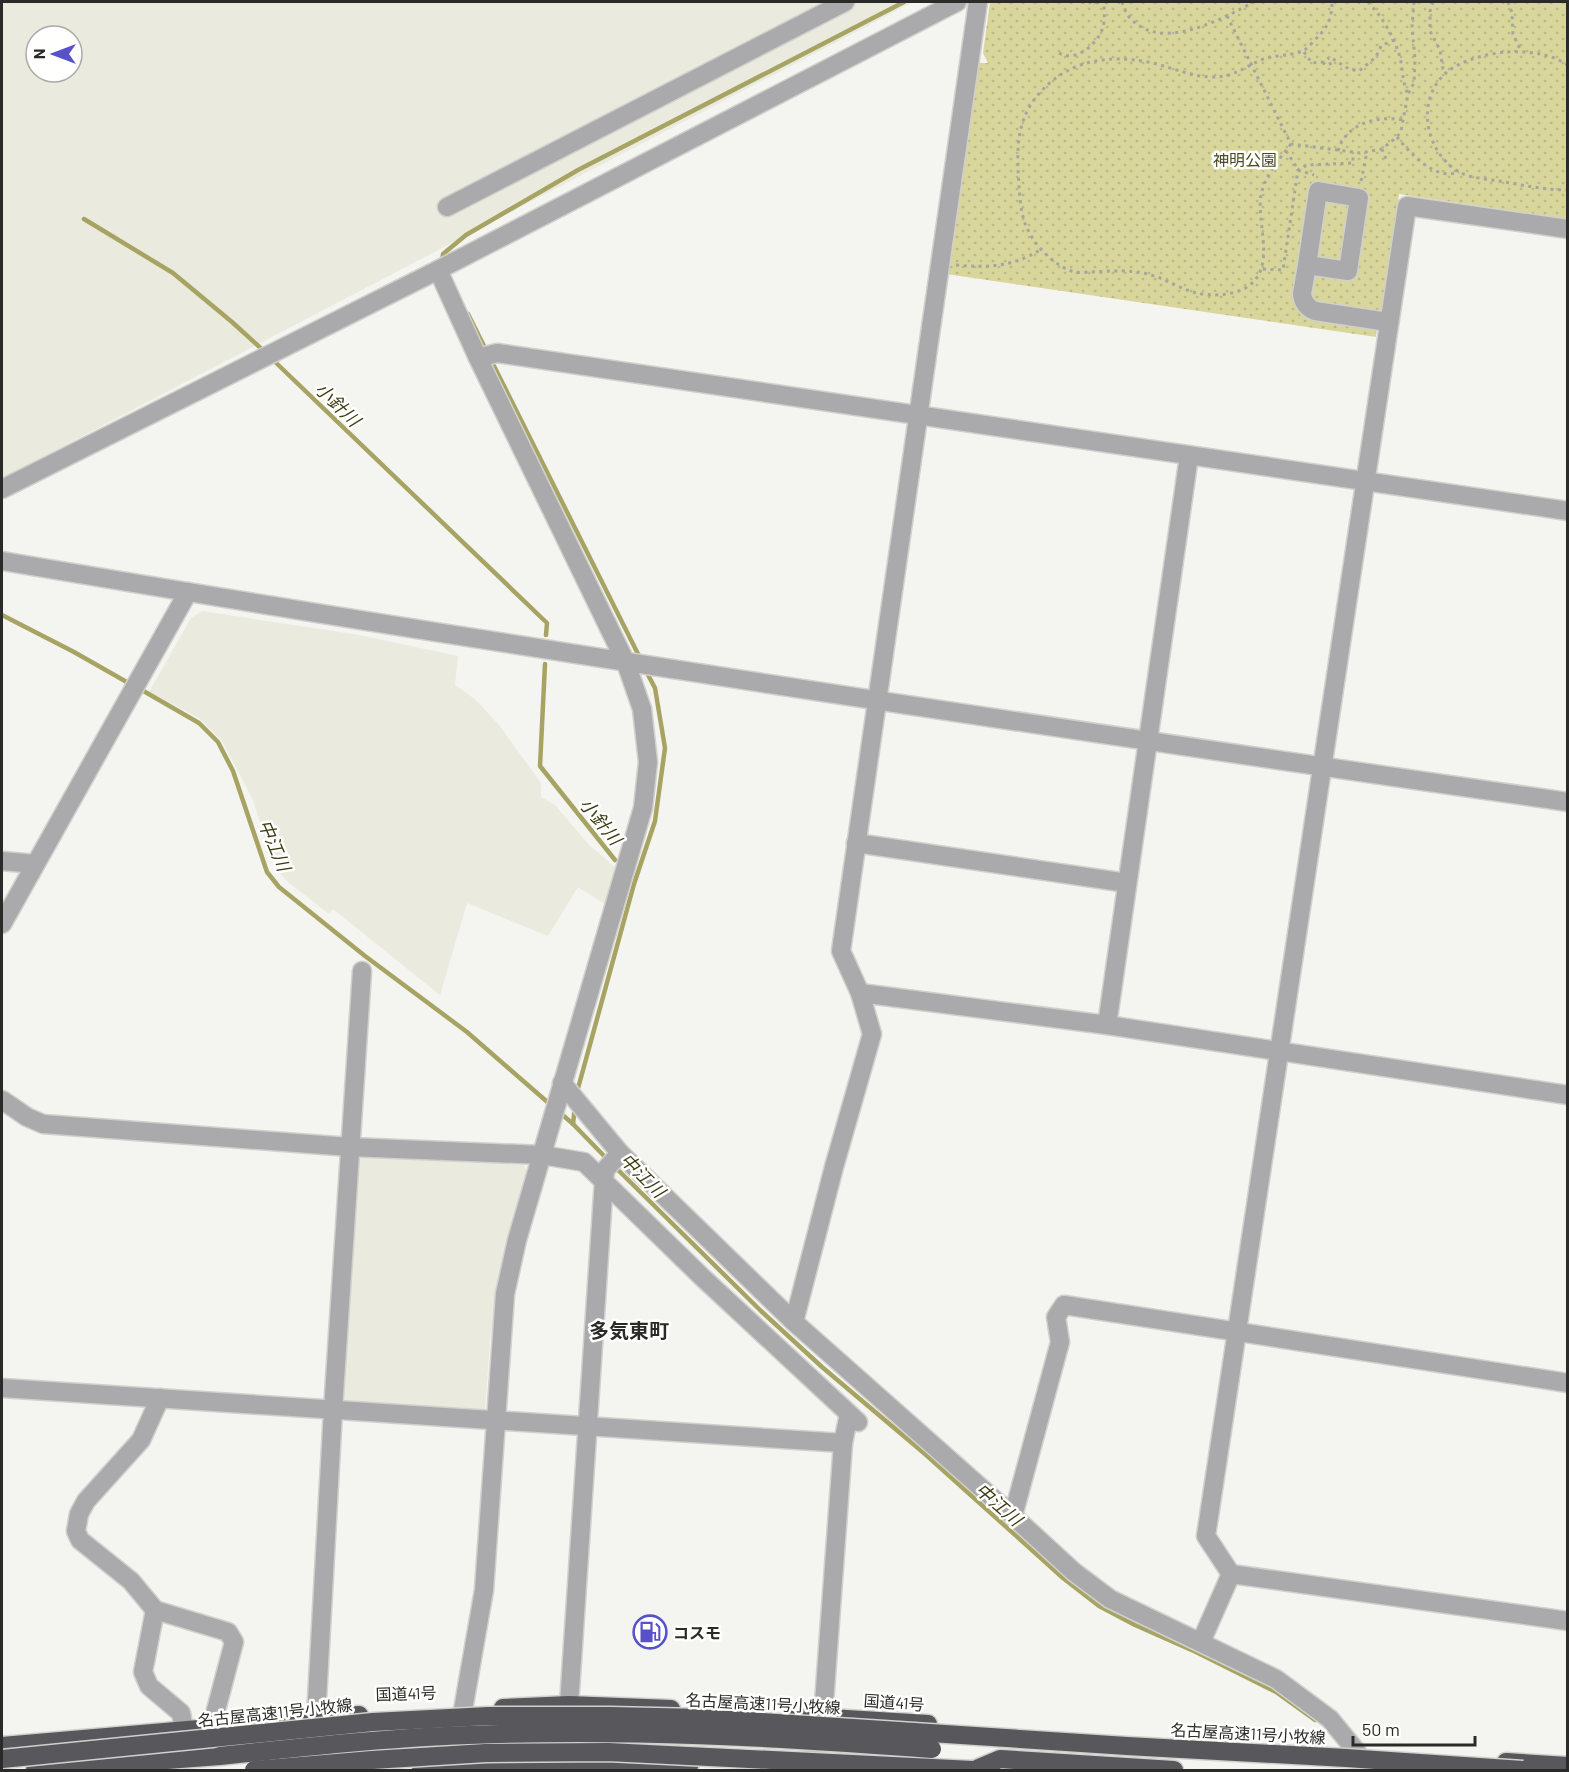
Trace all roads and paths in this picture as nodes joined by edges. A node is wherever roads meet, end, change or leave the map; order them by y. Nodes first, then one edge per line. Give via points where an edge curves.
1 (845, 2) edge
2 (957, 2) edge
3 (978, 2) edge
4 (1081, 2) edge
5 (1107, 2) edge
6 (1122, 2) edge
7 (1254, 2) edge
8 (1332, 2) edge
9 (1368, 2) edge
10 (1414, 2) edge
11 (1433, 2) edge
12 (1508, 2) edge
13 (1102, 3) edge
14 (1227, 16) junction
15 (1393, 40) junction
16 (1304, 51) junction
17 (1521, 51) junction
18 (1059, 53) dead end
19 (1333, 59) junction
20 (1323, 62) junction
21 (1251, 65) junction
22 (1568, 65) edge
23 (1446, 73) junction
24 (1408, 94) junction
25 (1404, 120) junction
26 (1397, 137) junction
27 (1291, 144) junction
28 (1382, 149) junction
29 (1286, 151) junction
30 (1338, 151) junction
31 (1367, 152) junction
32 (1386, 159) dead end
33 (1460, 172) junction
34 (1317, 175) dead end
35 (1361, 182) dead end
36 (1568, 190) edge
37 (447, 207) dead end
38 (1568, 229) edge
39 (1040, 250) junction
40 (940, 262) junction
41 (1307, 265) junction
42 (438, 270) junction
43 (1388, 322) junction
44 (478, 358) junction
45 (918, 416) junction
46 (1189, 456) junction
47 (1365, 481) junction
48 (2, 489) edge
49 (1568, 512) edge
50 (2, 561) edge
51 (188, 592) junction
52 (628, 663) junction
53 (877, 700) junction
54 (1149, 741) junction
55 (1321, 766) junction
56 (1568, 802) edge
57 (856, 843) junction
58 (2, 861) edge
59 (35, 864) junction
60 (1127, 883) junction
61 (2, 924) edge
62 (362, 971) dead end
63 (860, 993) junction
64 (1107, 1025) junction
65 (1280, 1052) junction
66 (561, 1087) junction
67 (1568, 1095) edge
68 (2, 1100) edge
69 (351, 1147) junction
70 (620, 1153) junction
71 (542, 1155) junction
72 (605, 1175) junction
73 (794, 1322) junction
74 (1239, 1333) junction
75 (1568, 1383) edge
76 (2, 1388) edge
77 (160, 1398) junction
78 (333, 1410) junction
79 (496, 1420) junction
80 (588, 1426) junction
81 (843, 1443) junction
82 (1013, 1516) junction
83 (1231, 1574) junction
84 (155, 1610) junction
85 (1568, 1622) edge
86 (1201, 1642) junction
87 (569, 1705) junction
88 (463, 1710) junction
89 (823, 1717) junction
90 (316, 1718) junction
91 (216, 1728) junction
92 (184, 1730) junction
93 (2, 1746) edge
94 (1288, 1748) junction
95 (1357, 1752) junction
96 (2, 1759) edge
97 (1568, 1766) edge
98 (35, 1770) edge
99 (254, 1770) edge
100 (420, 1770) edge
101 (803, 1770) edge
102 (810, 1770) edge
103 (974, 1770) edge
104 (1174, 1770) edge
105 (1522, 1770) edge

1 - 37 street
2 - 42 street
3 - 40 street
4 - 13 path
5 - 18 path via 1098,38 1070,57
6 - 14 path via 1128,17 1156,34 1184,33
7 - 14 path
8 - 16 path via 1324,32
9 - 15 path
10 - 24 path via 1414,83
11 - 23 path via 1430,31
12 - 17 path via 1513,34
14 - 21 path
15 - 19 path via 1381,46 1376,57 1359,71
15 - 24 path
16 - 20 path via 1312,63
16 - 21 path
17 - 22 path via 1543,54
17 - 23 path via 1475,58
19 - 20 path
19 - 20 path via 1324,65
21 - 27 path
21 - 39 path via 1226,77 1206,77 1147,62 1100,60 1071,67 1051,82 1026,113 1019,130 1017,154 1026,227
23 - 33 path via 1432,92 1427,124 1436,150
24 - 25 path
25 - 26 path
25 - 30 path via 1378,119 1360,124 1340,142
26 - 28 path
26 - 33 path via 1411,154 1437,172
27 - 29 path
27 - 30 path
28 - 31 path
28 - 32 path
29 - 34 path via 1298,170
29 - 39 path via 1268,176 1262,193 1259,211 1263,269 1250,285 1233,293 1194,293 1139,272 1075,272
30 - 31 path
31 - 35 path
33 - 36 path
38 - 43 street via 1407,206
39 - 40 path via 997,266
40 - 45 street
41 - 41 street via 1348,271 1359,198 1318,191
41 - 43 street via 1303,298 1311,309
42 - 44 street
42 - 48 street
43 - 47 street
44 - 45 street via 497,353
44 - 52 street
45 - 46 street
45 - 53 street
46 - 47 street
46 - 54 street
47 - 49 street
47 - 55 street
50 - 51 street
51 - 52 street
51 - 59 street
52 - 53 street
52 - 66 street via 642,709 648,762 644,808
53 - 54 street
53 - 57 street
54 - 55 street
54 - 60 street
55 - 56 street
55 - 65 street
57 - 60 street
57 - 63 street via 841,951
58 - 59 street
59 - 61 street
60 - 64 street
62 - 69 street
63 - 64 street
63 - 73 street via 872,1034
64 - 65 street
65 - 67 street
65 - 74 street
66 - 70 street
66 - 71 street
68 - 69 street via 44,1124
69 - 71 street
69 - 78 street
70 - 72 street
70 - 73 street
71 - 72 street via 584,1162
71 - 79 street via 505,1294
72 - 80 street
72 - 81 street via 702,1277 853,1418
73 - 82 street
74 - 75 street
74 - 82 street via 1064,1305 1056,1317 1060,1342
74 - 83 street via 1206,1536
76 - 77 street
77 - 78 street
77 - 84 street via 141,1440 86,1501 76,1531 80,1540 131,1581
78 - 79 street
78 - 90 street
79 - 80 street
79 - 88 street via 484,1590
80 - 81 street
80 - 87 street
81 - 89 street
82 - 86 street via 1110,1599
83 - 85 street
83 - 86 street
84 - 91 street via 228,1632 234,1642 216,1710
84 - 92 street via 143,1672 148,1686 181,1713
86 - 95 street via 1276,1679 1330,1719
87 - 88 highway, 国道41号
87 - 89 highway, 国道41号
88 - 90 highway, 国道41号
89 - 94 highway, 国道41号
89 - 102 street
90 - 91 highway, 国道41号
91 - 92 highway, 国道41号
92 - 93 highway, 国道41号
94 - 95 highway, 国道41号
94 - 98 highway, bridge via 1284,1751 969,1732 932,1749 790,1738 577,1732 478,1734
95 - 97 highway, 国道41号
96 - 105 highway, 名古屋高速11号小牧線, bridge via 373,1722 488,1716 610,1716 702,1718
99 - 103 highway, bridge via 486,1753 609,1752
100 - 101 highway via 532,1762
103 - 104 highway via 999,1759

